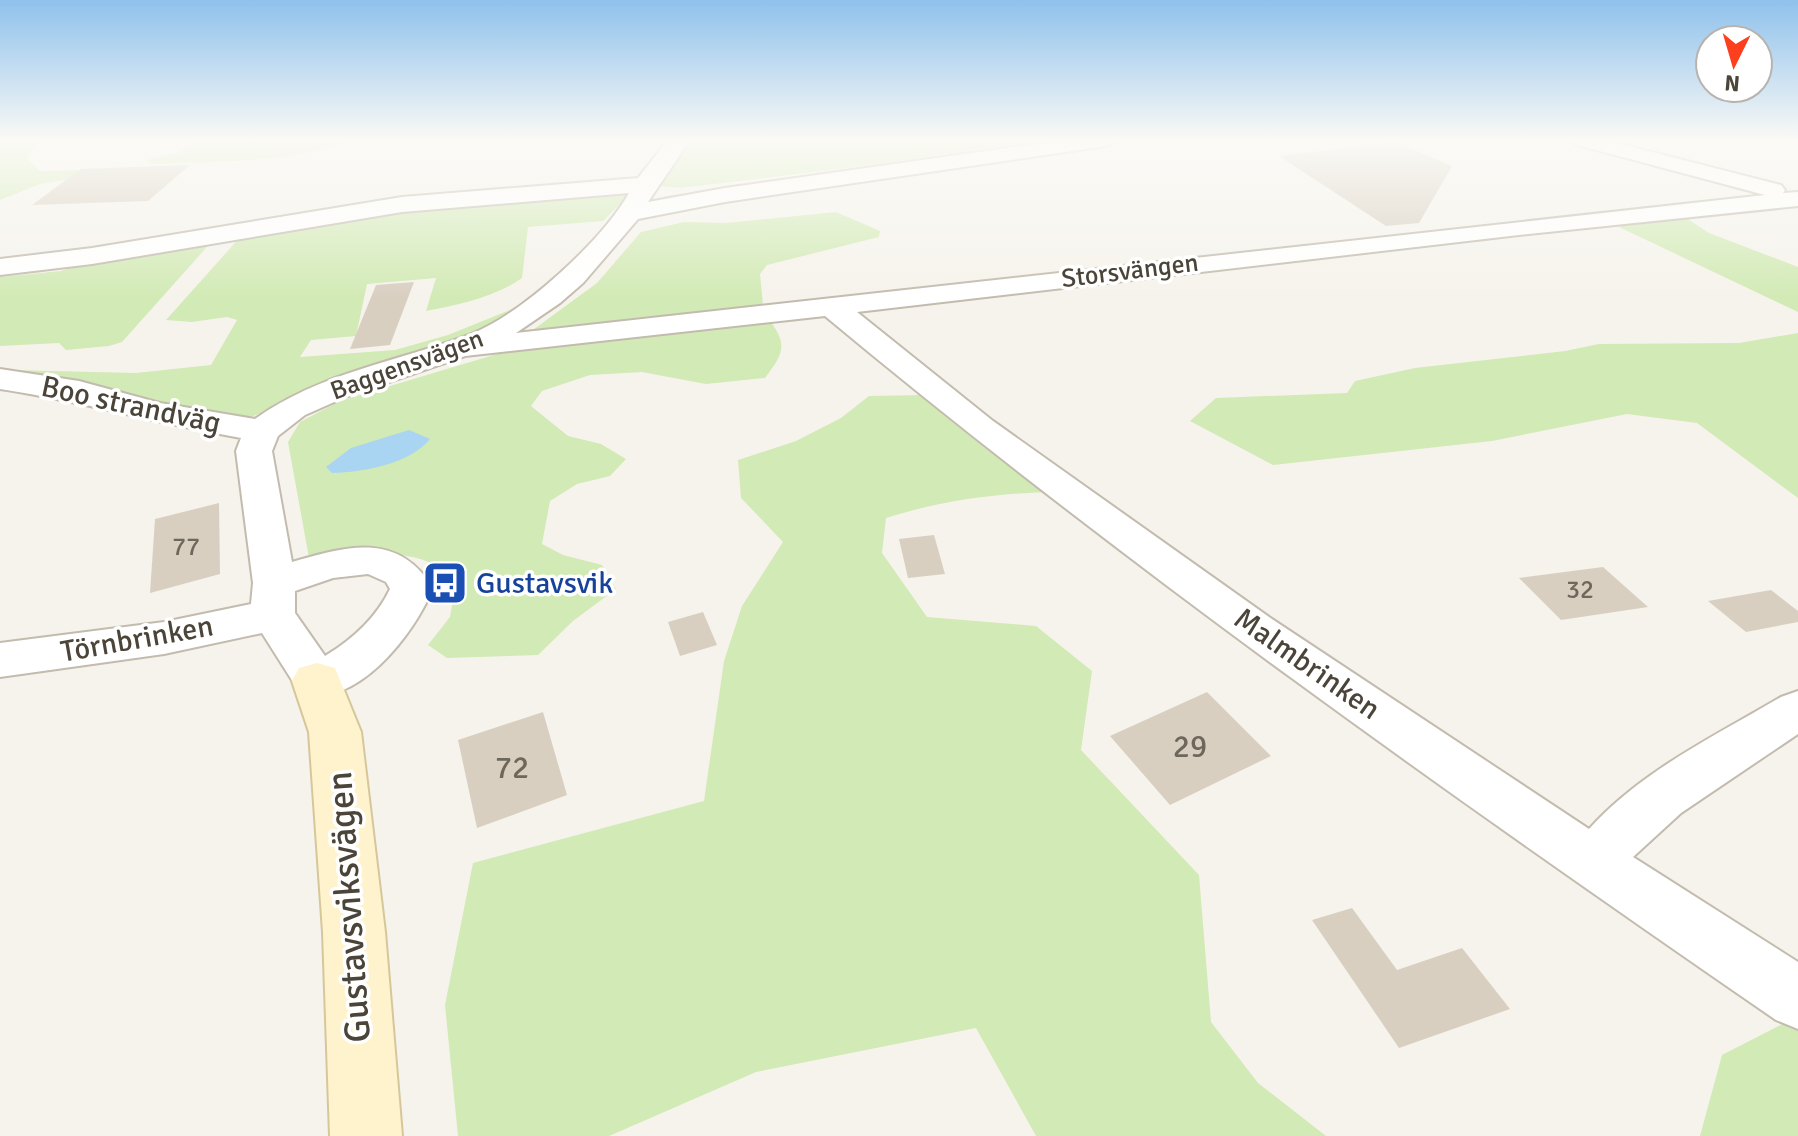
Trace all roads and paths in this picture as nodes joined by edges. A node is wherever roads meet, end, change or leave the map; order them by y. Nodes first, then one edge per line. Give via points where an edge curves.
1 (532, 193) edge
2 (641, 193) edge
3 (739, 193) edge
4 (1798, 198) edge
5 (630, 213) junction
6 (0, 267) edge
7 (832, 307) junction
8 (463, 347) junction
9 (0, 379) edge
10 (262, 431) junction
11 (273, 599) junction
12 (0, 660) edge
13 (317, 681) junction
14 (1798, 710) edge
15 (1594, 863) junction
16 (1798, 998) edge
17 (366, 1136) edge

1 - 6 street via 379,208 136,251
2 - 5 street, Baggensvägen
3 - 5 street
4 - 7 street, Storsvängen via 1201,261
5 - 8 street, Baggensvägen via 550,297
7 - 8 street, Storsvängen
7 - 15 street, Malmbrinken via 981,428 1253,628
8 - 10 street, Baggensvägen via 314,398
9 - 10 street, Boo strandväg
10 - 11 street via 254,451
11 - 12 street, Törnbrinken via 164,638
11 - 13 street
11 - 13 street, Törnbrinken via 343,563 386,563 405,574 412,588 405,606 370,649
13 - 17 street, Gustavsviksvägen via 335,732
14 - 15 street via 1659,800 1613,838
15 - 16 street, Malmbrinken

